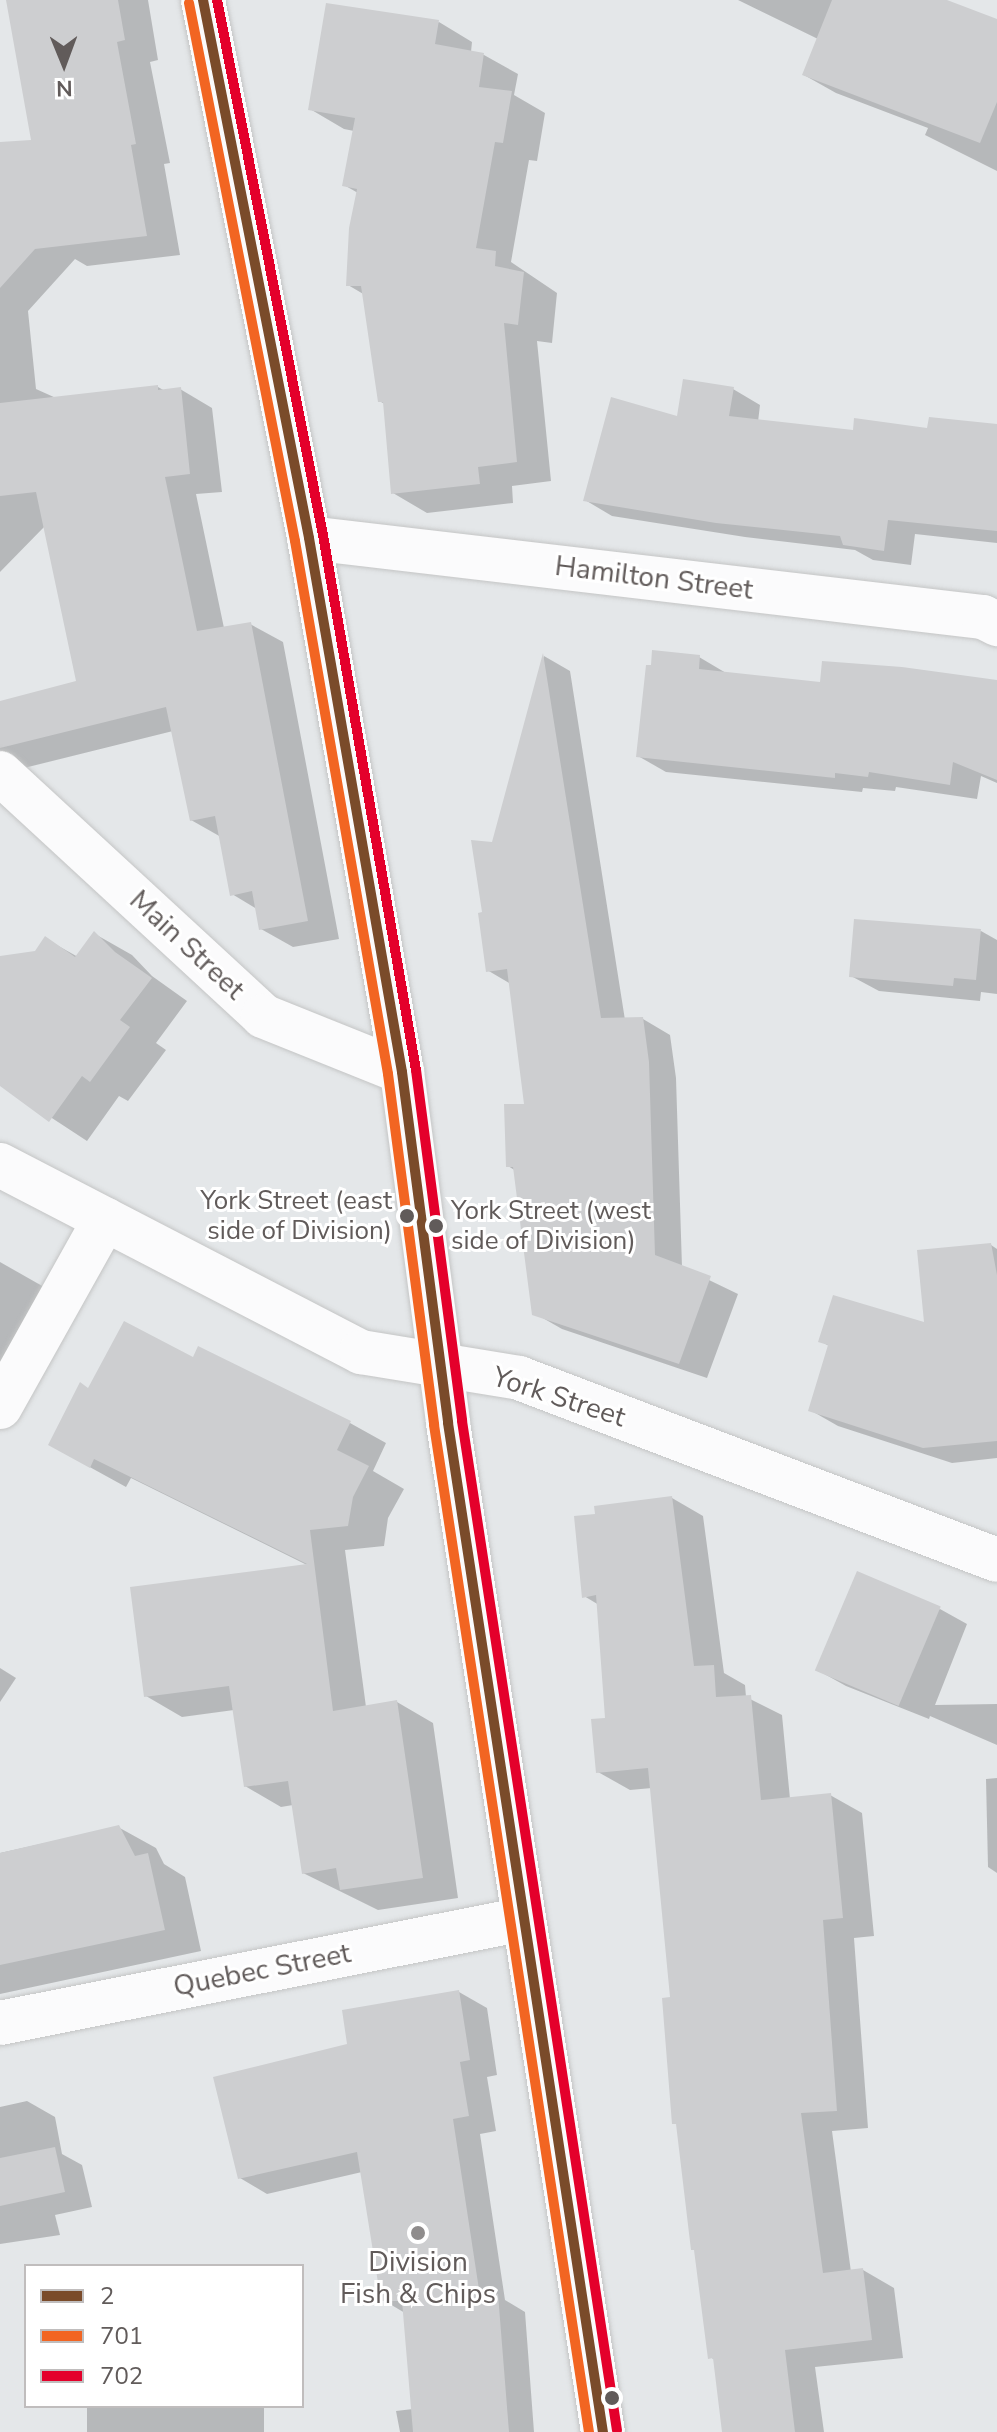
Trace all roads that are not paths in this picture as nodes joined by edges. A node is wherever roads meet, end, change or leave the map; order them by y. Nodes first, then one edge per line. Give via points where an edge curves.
1 (203, 0) edge
2 (309, 538) junction
3 (997, 624) edge
4 (0, 773) edge
5 (402, 1072) junction
6 (0, 1165) edge
7 (105, 1219) junction
8 (440, 1365) junction
9 (0, 1407) edge
10 (997, 1560) edge
11 (524, 1919) junction
12 (0, 2023) edge
13 (603, 2432) edge

1 - 2 street
2 - 3 street, Hamilton Street via 983,617
2 - 5 street
4 - 5 street, Main Street via 263,1016
5 - 8 street
6 - 7 street, York Street
7 - 8 street, York Street via 361,1352
7 - 9 street
8 - 10 street, York Street via 519,1378
8 - 11 street
11 - 12 street, Quebec Street
11 - 13 street

